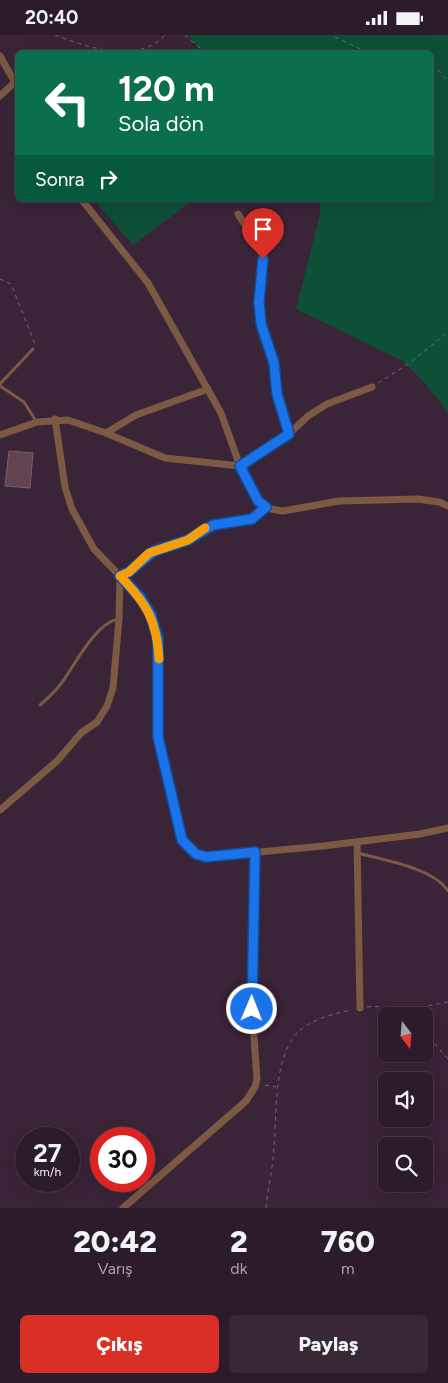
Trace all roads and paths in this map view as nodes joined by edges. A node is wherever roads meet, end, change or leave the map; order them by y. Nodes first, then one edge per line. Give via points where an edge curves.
1 (55, 35) edge
2 (165, 35) edge
3 (185, 35) edge
4 (335, 37) dead end
5 (110, 50) edge
6 (128, 50) edge
7 (202, 50) edge
8 (363, 50) edge
9 (0, 56) edge
10 (434, 68) edge
11 (448, 81) edge
12 (15, 84) edge
13 (15, 87) edge
14 (0, 96) edge
15 (84, 202) edge
16 (238, 214) dead end
17 (0, 279) edge
18 (448, 332) edge
19 (33, 349) joint
20 (0, 385) edge
21 (372, 387) joint
22 (208, 389) junction
23 (55, 419) junction
24 (37, 422) junction
25 (106, 433) junction
26 (289, 434) junction
27 (0, 435) edge
28 (240, 466) junction
29 (448, 506) edge
30 (266, 507) junction
31 (120, 576) junction
32 (119, 619) junction
33 (40, 705) dead end
34 (0, 810) edge
35 (448, 828) edge
36 (357, 842) junction
37 (255, 852) junction
38 (358, 852) junction
39 (448, 891) edge
40 (448, 1002) edge
41 (380, 1007) edge
42 (422, 1007) edge
43 (360, 1008) junction
44 (433, 1042) edge
45 (448, 1059) edge
46 (256, 1084) junction
47 (276, 1087) junction
48 (123, 1208) edge
49 (266, 1208) edge

1 - 5 path
2 - 6 path via 151,46
3 - 7 path
4 - 8 path
9 - 12 street
10 - 11 path
13 - 14 street
15 - 22 street via 148,283
16 - 26 street via 262,251 261,324 274,363 277,394
17 - 19 path via 11,284 34,339
18 - 21 path via 411,362
19 - 20 lane
20 - 24 lane via 24,403
21 - 26 street via 328,404 308,416
22 - 25 street via 136,415
22 - 28 street via 228,430
23 - 24 street
23 - 25 street via 80,423
23 - 31 street via 65,487 72,509 94,549
24 - 27 street
25 - 28 street via 165,458
26 - 28 street
28 - 30 street via 258,501
29 - 30 street via 418,499 339,501 283,511
30 - 31 street via 252,519 213,525 188,540 154,551
31 - 32 street
31 - 37 street via 140,597 151,615 158,639 158,737 182,840 196,854 206,857
32 - 33 lane via 106,624 56,690
32 - 34 street via 113,688 107,706 97,722 81,733 57,761
35 - 36 street
36 - 37 street
36 - 38 street
37 - 46 street via 252,1009
38 - 39 lane via 432,876
38 - 43 street
40 - 42 path
41 - 43 path
43 - 47 path via 316,1020 299,1031 290,1044
44 - 45 path
46 - 47 path
46 - 48 street via 246,1101
47 - 49 path via 274,1148

